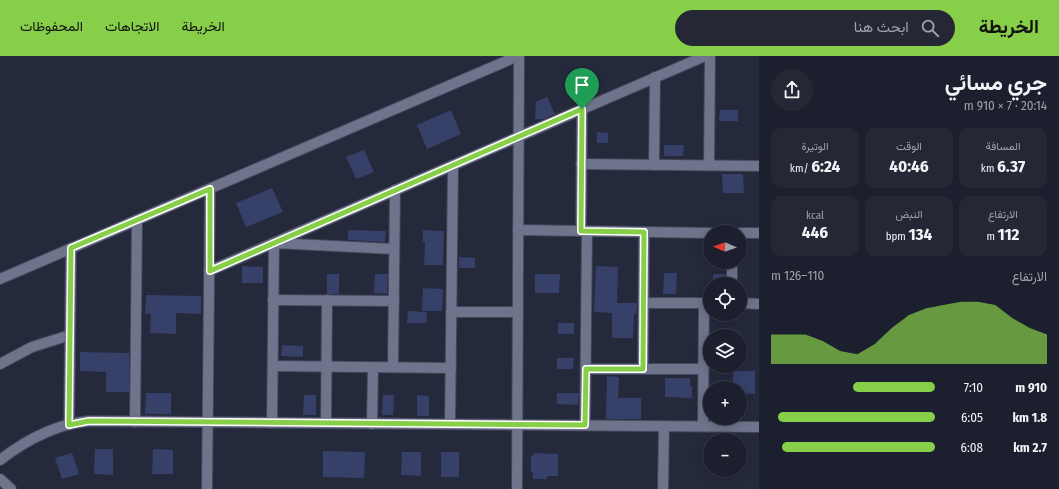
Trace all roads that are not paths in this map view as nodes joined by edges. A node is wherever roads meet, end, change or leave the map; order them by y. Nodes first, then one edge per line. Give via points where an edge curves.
1 (518, 56) edge
2 (705, 56) edge
3 (710, 56) edge
4 (655, 78) junction
5 (582, 109) junction
6 (518, 137) junction
7 (581, 164) junction
8 (453, 165) junction
9 (654, 165) junction
10 (709, 165) junction
11 (759, 166) edge
12 (210, 189) junction
13 (395, 190) junction
14 (137, 220) junction
15 (518, 230) junction
16 (584, 231) junction
17 (644, 232) junction
18 (703, 233) edge
19 (747, 233) edge
20 (759, 233) edge
21 (274, 243) junction
22 (71, 248) junction
23 (394, 249) junction
24 (210, 271) junction
25 (0, 279) edge
26 (273, 300) junction
27 (327, 300) junction
28 (394, 301) junction
29 (644, 303) junction
30 (703, 303) edge
31 (747, 303) edge
32 (759, 304) edge
33 (451, 312) junction
34 (518, 312) junction
35 (70, 335) junction
36 (0, 364) edge
37 (273, 366) junction
38 (326, 366) junction
39 (373, 367) junction
40 (393, 367) junction
41 (451, 368) junction
42 (586, 369) junction
43 (643, 369) junction
44 (703, 369) edge
45 (703, 373) edge
46 (135, 422) junction
47 (208, 422) junction
48 (272, 423) junction
49 (326, 423) junction
50 (372, 424) junction
51 (450, 424) junction
52 (69, 425) junction
53 (517, 425) junction
54 (585, 425) junction
55 (664, 426) junction
56 (703, 426) junction
57 (759, 426) edge
58 (0, 460) edge
59 (0, 479) edge
60 (11, 489) edge
61 (207, 489) edge
62 (517, 489) edge
63 (663, 489) edge

1 - 6 street
1 - 12 street
2 - 4 street
3 - 10 street
4 - 5 street
4 - 9 street
5 - 6 street
5 - 7 street
6 - 8 street
6 - 15 street
7 - 9 street
7 - 16 street
8 - 13 street
8 - 33 street
9 - 10 street
10 - 11 street
12 - 14 street
12 - 24 street
13 - 21 street
13 - 23 street
14 - 22 street
14 - 46 street
15 - 16 street
15 - 34 street
16 - 17 street
16 - 42 street
17 - 18 street
17 - 29 street
19 - 20 street
21 - 23 street
21 - 24 street
21 - 26 street
22 - 25 street
22 - 35 street
23 - 28 street
24 - 47 street
26 - 27 street
26 - 37 street
27 - 28 street
27 - 38 street
28 - 40 street
29 - 30 street
29 - 43 street
31 - 32 street
33 - 34 street
33 - 41 street
34 - 53 street
35 - 36 street via 32,347
35 - 52 street
37 - 38 street
37 - 48 street
38 - 39 street
38 - 49 street
39 - 40 street
39 - 50 street
40 - 41 street
41 - 51 street
42 - 43 street
42 - 54 street
43 - 44 street
45 - 56 street
46 - 47 street
46 - 52 street via 89,421
47 - 48 street
47 - 61 street
48 - 49 street
49 - 50 street
50 - 51 street
51 - 53 street
52 - 58 street via 25,443
53 - 54 street
53 - 62 street
54 - 55 street
55 - 56 street
55 - 63 street
56 - 57 street
59 - 60 street

